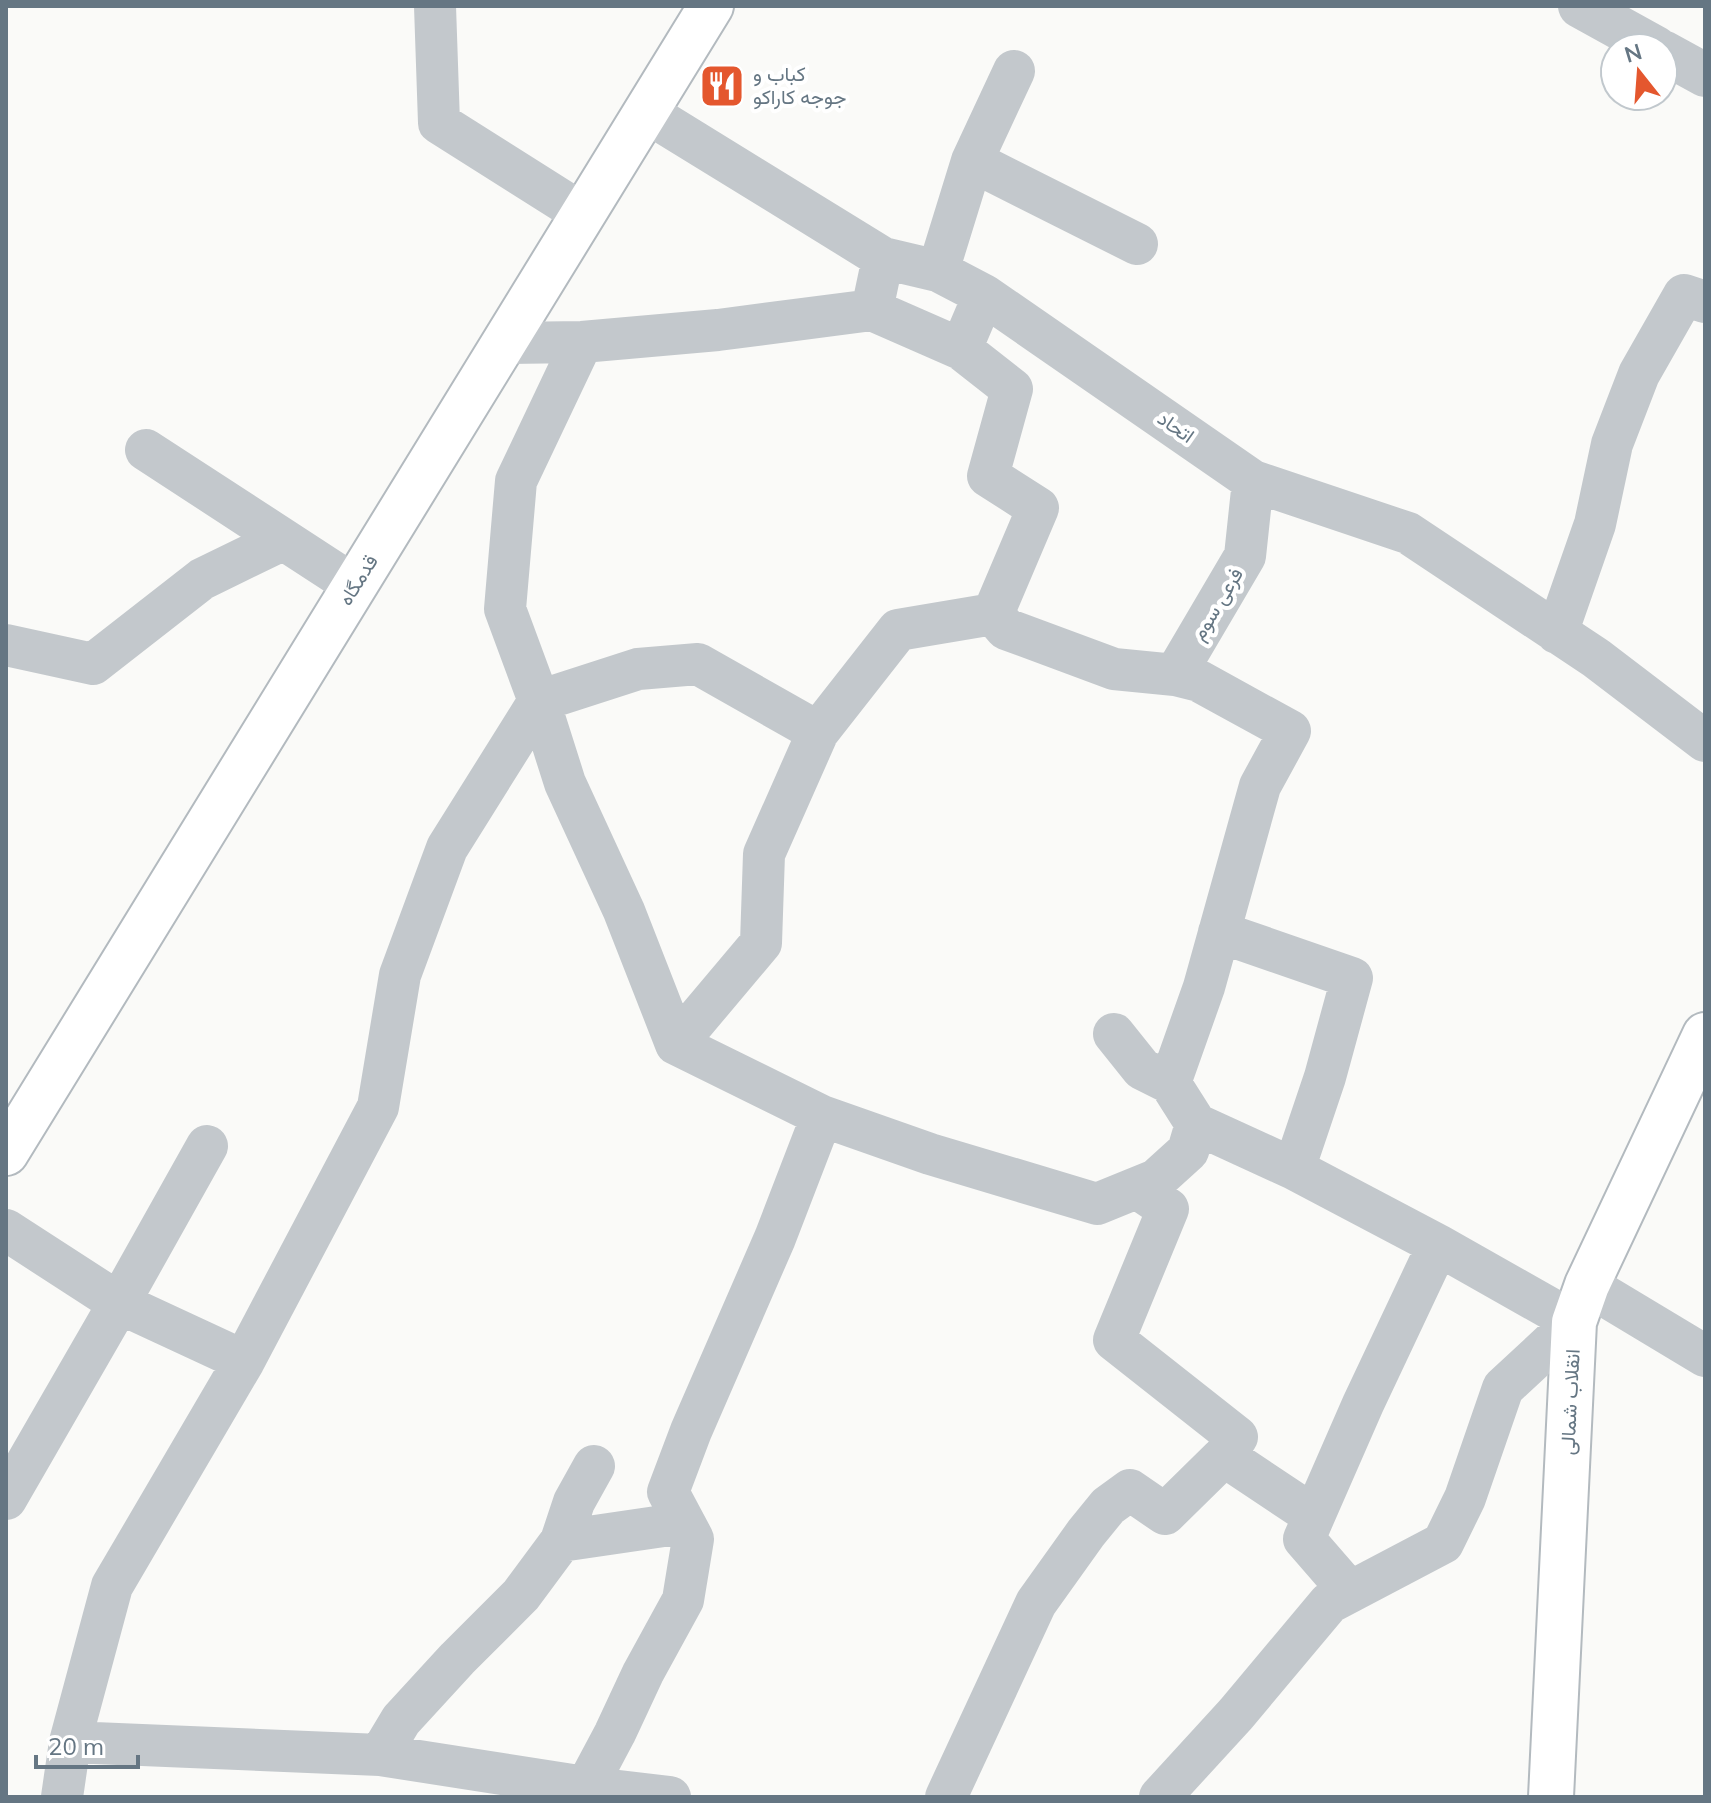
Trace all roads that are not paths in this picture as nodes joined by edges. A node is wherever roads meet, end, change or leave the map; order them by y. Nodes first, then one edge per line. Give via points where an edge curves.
1 (435, 6) edge
2 (1580, 6) edge
3 (707, 7) edge
4 (1627, 32) edge
5 (1679, 61) edge
6 (1014, 71) dead end
7 (1705, 75) edge
8 (646, 112) junction
9 (972, 161) junction
10 (583, 214) junction
11 (1137, 244) dead end
12 (883, 258) junction
13 (938, 271) junction
14 (984, 295) junction
15 (1705, 302) edge
16 (872, 310) junction
17 (582, 342) junction
18 (504, 343) junction
19 (961, 349) junction
20 (146, 450) dead end
21 (1253, 481) junction
22 (282, 540) junction
23 (355, 586) junction
24 (993, 614) junction
25 (1557, 633) junction
26 (6, 646) edge
27 (1175, 675) junction
28 (539, 701) junction
29 (818, 732) junction
30 (1705, 741) edge
31 (1219, 932) junction
32 (1114, 1034) dead end
33 (1705, 1035) edge
34 (676, 1044) junction
35 (1170, 1083) junction
36 (822, 1116) junction
37 (1196, 1124) junction
38 (12, 1132) edge
39 (207, 1146) dead end
40 (1294, 1169) junction
41 (1137, 1188) junction
42 (6, 1230) edge
43 (1438, 1245) junction
44 (119, 1303) junction
45 (1580, 1304) junction
46 (1705, 1356) edge
47 (244, 1361) junction
48 (1224, 1456) junction
49 (594, 1466) dead end
50 (6, 1499) edge
51 (1314, 1516) junction
52 (684, 1523) junction
53 (561, 1541) junction
54 (1350, 1592) junction
55 (70, 1742) junction
56 (380, 1755) junction
57 (583, 1792) edge
58 (62, 1797) edge
59 (670, 1797) edge
60 (946, 1797) edge
61 (1160, 1797) edge
62 (1551, 1797) edge

1 - 10 street via 439,123
2 - 4 street
3 - 8 main road, قدمگاه
5 - 7 street
6 - 9 street
8 - 10 main road, قدمگاه
8 - 12 street, اتحاد
9 - 11 street
9 - 13 street
10 - 18 main road, قدمگاه
12 - 13 street, اتحاد
12 - 16 street
13 - 14 street, اتحاد
14 - 19 street
14 - 21 street, اتحاد
15 - 25 street via 1684,295 1639,374 1612,444 1595,524
16 - 17 street
16 - 19 street
17 - 18 street
17 - 28 street via 516,481 505,609
18 - 23 main road, قدمگاه
19 - 24 street via 1012,389 988,476 1038,508
20 - 22 street
21 - 25 street, اتحاد via 1408,533
21 - 27 street, فرعی سوم via 1245,556
22 - 23 street
22 - 26 street via 202,579 93,664
23 - 38 main road, قدمگاه
24 - 27 street via 1006,629 1114,669
24 - 29 street via 898,630
25 - 30 street, اتحاد
27 - 31 street via 1199,681 1290,731 1260,786
28 - 29 street via 638,669 698,664
28 - 34 street via 565,783 624,911
28 - 47 street via 447,848 400,975 378,1107
29 - 34 street via 764,854 761,943
31 - 35 street
31 - 40 street via 1352,978
32 - 35 street via 1142,1069
33 - 45 main road, انقلاب شمالی
34 - 36 street
35 - 37 street
36 - 41 street via 1097,1204
36 - 52 street via 668,1492
37 - 40 street
37 - 41 street via 1188,1151 1156,1180
39 - 44 street
40 - 43 street
41 - 48 street via 1168,1209 1114,1340 1237,1437
42 - 44 street
43 - 45 street
43 - 51 street
44 - 47 street
44 - 50 street
45 - 46 street
45 - 54 street via 1503,1388 1465,1498 1443,1543
45 - 62 main road, انقلاب شمالی
47 - 55 street via 112,1586
48 - 51 street
48 - 60 street via 1165,1514 1130,1490 1093,1524 1036,1603
49 - 53 street
51 - 54 street via 1304,1539
52 - 53 street
52 - 57 street via 693,1539 683,1600
53 - 56 street via 521,1595 401,1720
54 - 61 street via 1329,1603
55 - 56 street
55 - 58 street
56 - 57 street
57 - 59 street

